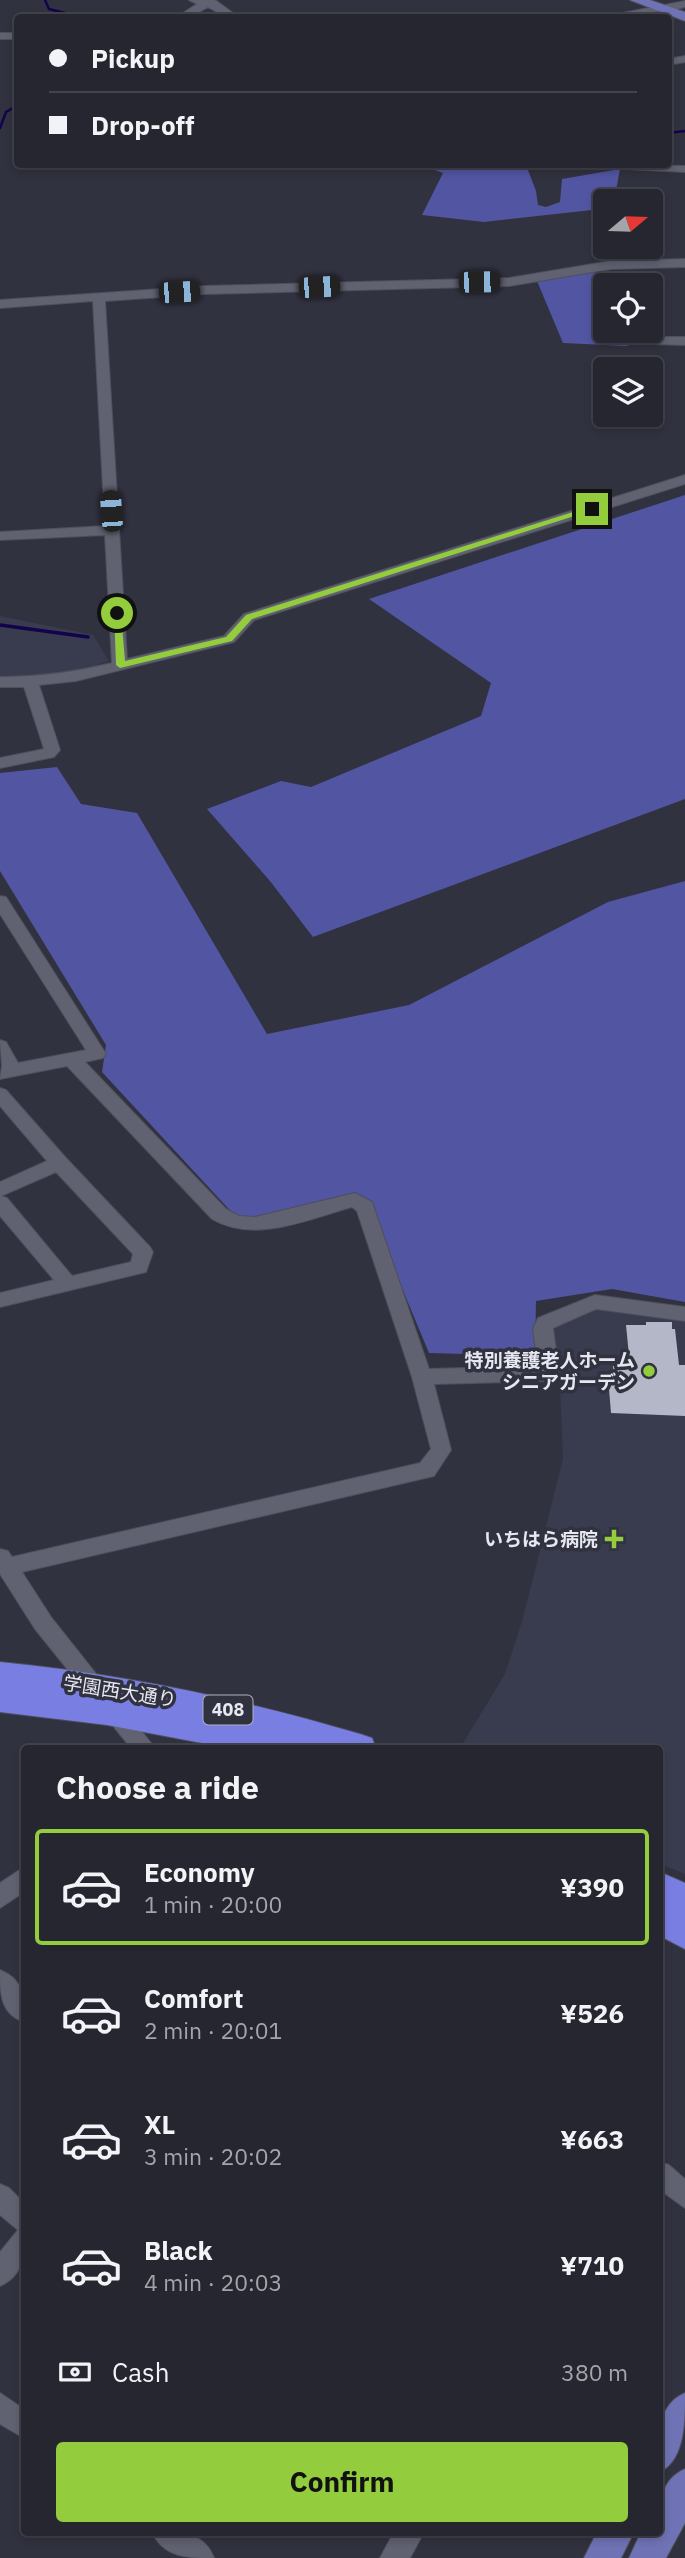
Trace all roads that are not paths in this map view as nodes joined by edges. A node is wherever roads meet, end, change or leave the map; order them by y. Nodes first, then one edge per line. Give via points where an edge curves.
1 (637, 0) edge
2 (205, 1) edge
3 (685, 4) edge
4 (662, 9) junction
5 (186, 14) edge
6 (228, 14) edge
7 (628, 14) edge
8 (685, 17) edge
9 (666, 168) edge
10 (685, 169) edge
11 (685, 263) edge
12 (99, 297) junction
13 (0, 304) edge
14 (663, 341) edge
15 (685, 341) edge
16 (685, 479) edge
17 (112, 530) junction
18 (0, 536) edge
19 (120, 665) junction
20 (0, 682) edge
21 (30, 682) junction
22 (0, 763) edge
23 (0, 901) edge
24 (0, 1046) edge
25 (71, 1059) junction
26 (6, 1071) edge
27 (0, 1094) edge
28 (59, 1163) junction
29 (0, 1190) edge
30 (0, 1203) edge
31 (68, 1284) junction
32 (0, 1300) edge
33 (685, 1314) edge
34 (422, 1377) junction
35 (3, 1562) edge
36 (0, 1675) edge
37 (0, 1698) edge
38 (101, 1698) junction
39 (141, 1745) edge
40 (268, 1745) edge
41 (349, 1745) edge
42 (21, 1880) edge
43 (663, 1889) edge
44 (0, 1896) edge
45 (685, 1901) edge
46 (663, 1920) edge
47 (685, 1933) edge
48 (0, 1981) edge
49 (21, 2007) edge
50 (663, 2178) edge
51 (685, 2196) edge
52 (0, 2197) edge
53 (21, 2217) edge
54 (21, 2245) edge
55 (0, 2273) edge
56 (0, 2407) edge
57 (685, 2410) edge
58 (21, 2424) edge
59 (663, 2450) edge
60 (685, 2487) edge
61 (663, 2528) edge
62 (171, 2536) edge
63 (408, 2536) edge
64 (615, 2536) edge
65 (659, 2536) edge
66 (200, 2558) edge
67 (394, 2558) edge
68 (602, 2558) edge
69 (647, 2558) edge

1 - 4 main road
2 - 5 street
2 - 6 street
3 - 4 street
4 - 7 street
4 - 8 main road
9 - 10 street
11 - 12 street via 611,265 509,282
12 - 13 street
12 - 17 street
14 - 15 street
16 - 19 street via 249,617 229,639
17 - 18 street
17 - 19 street
19 - 21 street
20 - 21 street
21 - 22 street via 52,750
23 - 25 street via 97,1054
24 - 26 street
25 - 26 street
25 - 34 street via 229,1221 263,1222 355,1200 365,1207
27 - 28 street
28 - 29 street
28 - 31 street via 143,1252 139,1266
30 - 31 street
31 - 32 street
33 - 34 street via 595,1302 545,1323 548,1373
34 - 35 street via 441,1450 427,1471
35 - 38 street
36 - 38 highway, 学園西大通り / 408
37 - 38 highway, 学園西大通り / 408
38 - 39 street
38 - 40 highway, 学園西大通り / 408
38 - 41 highway, 学園西大通り / 408 via 167,1698
42 - 44 street
43 - 45 highway
46 - 47 highway
48 - 49 street
50 - 51 street
52 - 53 street
54 - 55 street
56 - 58 street
57 - 59 main road
60 - 61 main road
62 - 66 street
63 - 67 street
64 - 68 main road
65 - 69 main road

